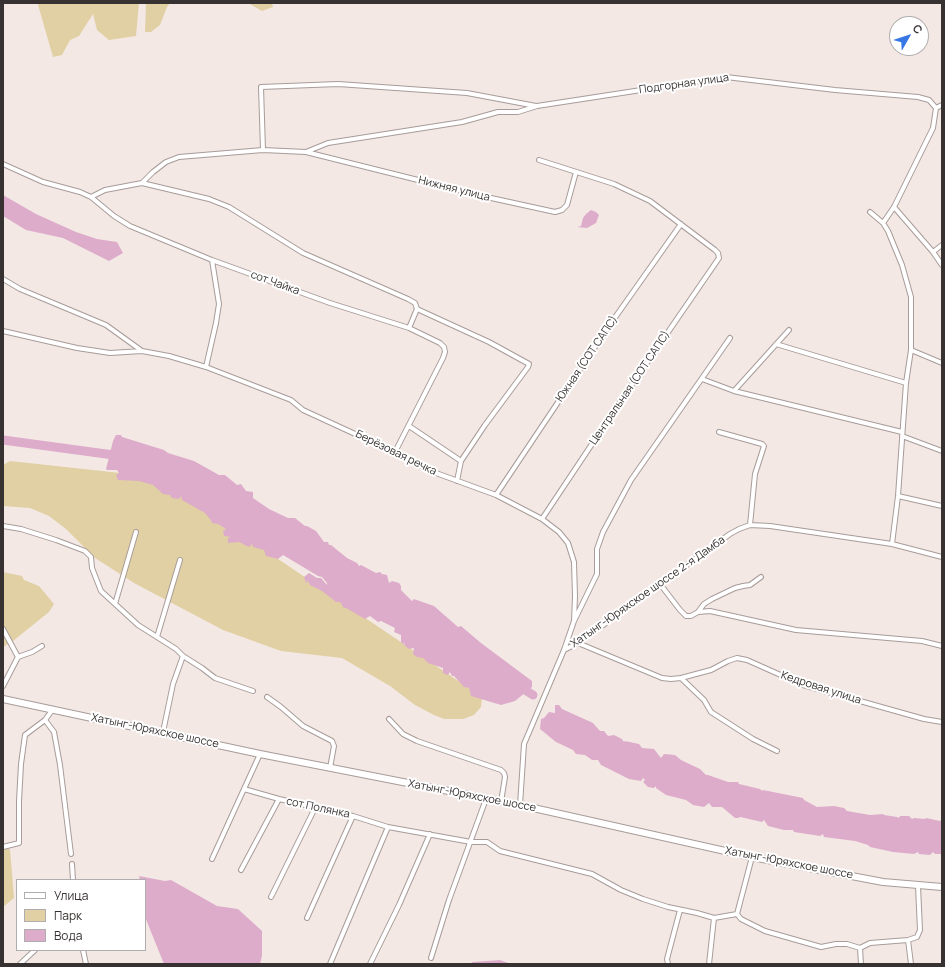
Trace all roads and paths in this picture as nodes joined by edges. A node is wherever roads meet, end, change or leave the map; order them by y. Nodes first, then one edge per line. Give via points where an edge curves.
1 (942, 105) edge
2 (537, 106) junction
3 (936, 108) junction
4 (263, 150) junction
5 (306, 152) junction
6 (539, 160) dead end
7 (3, 164) edge
8 (576, 172) junction
9 (142, 183) junction
10 (91, 197) junction
11 (894, 207) junction
12 (870, 212) dead end
13 (883, 223) junction
14 (681, 224) junction
15 (942, 245) edge
16 (933, 252) junction
17 (212, 260) junction
18 (942, 265) edge
19 (3, 279) edge
20 (417, 310) junction
21 (409, 328) junction
22 (789, 330) dead end
23 (3, 331) edge
24 (730, 338) dead end
25 (776, 344) junction
26 (911, 350) junction
27 (142, 351) junction
28 (942, 363) edge
29 (206, 367) junction
30 (702, 379) junction
31 (906, 383) junction
32 (734, 391) junction
33 (409, 426) junction
34 (719, 432) dead end
35 (902, 434) junction
36 (942, 451) edge
37 (395, 452) junction
38 (461, 461) junction
39 (457, 481) junction
40 (496, 495) junction
41 (898, 496) junction
42 (942, 506) edge
43 (542, 519) junction
44 (750, 525) junction
45 (3, 526) edge
46 (136, 532) dead end
47 (892, 544) junction
48 (942, 557) edge
49 (180, 560) dead end
50 (761, 577) dead end
51 (660, 584) junction
52 (115, 604) junction
53 (698, 612) junction
54 (574, 621) junction
55 (3, 629) edge
56 (158, 637) junction
57 (578, 643) junction
58 (42, 646) dead end
59 (942, 646) edge
60 (564, 650) junction
61 (183, 656) junction
62 (18, 657) junction
63 (681, 678) junction
64 (3, 686) edge
65 (253, 691) dead end
66 (267, 697) dead end
67 (3, 699) edge
68 (53, 709) junction
69 (389, 719) dead end
70 (45, 720) junction
71 (942, 722) edge
72 (164, 732) junction
73 (777, 751) dead end
74 (260, 754) junction
75 (330, 768) junction
76 (244, 789) junction
77 (279, 799) junction
78 (486, 799) junction
79 (501, 802) junction
80 (520, 805) junction
81 (315, 808) junction
82 (353, 816) junction
83 (388, 827) junction
84 (430, 834) junction
85 (471, 842) junction
86 (3, 847) edge
87 (71, 854) dead end
88 (752, 857) junction
89 (212, 859) dead end
90 (72, 864) dead end
91 (242, 870) dead end
92 (73, 879) edge
93 (918, 886) junction
94 (942, 887) edge
95 (271, 897) dead end
96 (680, 910) junction
97 (737, 914) junction
98 (307, 918) dead end
99 (714, 918) junction
100 (908, 940) junction
101 (860, 948) junction
102 (34, 951) edge
103 (83, 951) edge
104 (431, 958) dead end
105 (20, 964) edge
106 (86, 964) edge
107 (330, 964) edge
108 (370, 964) edge
109 (668, 964) edge
110 (709, 964) edge
111 (861, 964) edge
112 (911, 964) edge

1 - 3 street
2 - 3 street, Подгорная улица via 726,76 835,90 918,97 929,100
2 - 4 street via 467,93 338,84 261,87
2 - 5 street, Подгорная улица via 518,112 498,112 462,122 328,143
3 - 11 street via 933,128
4 - 5 street
4 - 9 street via 178,157 166,162
5 - 8 street, Нижняя улица via 555,212 567,205
6 - 8 street
7 - 10 street, сот Чайка via 43,182
8 - 14 street via 614,184 650,201
9 - 10 street via 105,190
9 - 20 street via 209,199 229,207 303,253 408,299 415,303
10 - 17 street, сот Чайка via 130,226
11 - 13 street
11 - 16 street
12 - 13 street
13 - 26 street via 902,265 911,297
14 - 40 street, Южная (СОТ САПС) via 613,320
14 - 43 street, Центральная (СОТ САПС) via 715,250 719,258
15 - 16 street
16 - 18 street
17 - 21 street, сот Чайка via 330,303
17 - 29 street via 219,304
19 - 27 street via 20,289 106,325
20 - 21 street
20 - 38 street via 489,342 529,364
21 - 33 street, сот Чайка via 440,343 445,352
22 - 25 street
23 - 27 street via 110,353
24 - 30 street
25 - 31 street
25 - 32 street
26 - 28 street
26 - 31 street
27 - 29 street, Берёзовая речка
29 - 37 street, Берёзовая речка via 291,400 303,410
30 - 32 street
30 - 54 street via 631,480 603,532 597,549 598,566 594,581
31 - 35 street
32 - 35 street
33 - 37 street
33 - 38 street
34 - 44 street via 764,446 755,474
35 - 36 street
35 - 41 street
37 - 39 street, Берёзовая речка
38 - 39 street
39 - 40 street, Берёзовая речка
40 - 43 street, Берёзовая речка
41 - 42 street
41 - 47 street
43 - 54 street, Берёзовая речка via 559,532 568,543 572,555 576,596
44 - 47 street, Хатынг-Юряхское шоссе 2-я Дамба via 795,529
44 - 51 street, Хатынг-Юряхское шоссе 2-я Дамба via 730,534
45 - 52 street via 56,540 85,552 91,557 92,568 101,591
46 - 52 street
47 - 48 street, Хатынг-Юряхское шоссе 2-я Дамба
49 - 56 street
50 - 53 street via 750,585 736,588 712,599
51 - 53 street via 686,616
51 - 57 street, Хатынг-Юряхское шоссе 2-я Дамба
52 - 56 street via 138,625
53 - 59 street via 719,612 796,630 922,641
54 - 60 street
55 - 62 street
56 - 61 street
57 - 60 street, Хатынг-Юряхское шоссе 2-я Дамба
57 - 63 street, Кедровая улица via 662,678
58 - 62 street
60 - 80 street, Хатынг-Юряхское шоссе 2-я Дамба via 524,744
61 - 65 street via 215,678
61 - 72 street via 173,684
62 - 64 street
63 - 71 street, Кедровая улица via 711,670 737,658 803,685
63 - 73 street via 704,700 711,712
66 - 75 street via 303,726 332,741 334,746
67 - 68 main road, Хатынг-Юряхское шоссе
68 - 70 street
68 - 72 main road, Хатынг-Юряхское шоссе
69 - 79 street via 403,734 417,741 501,770 505,776
70 - 86 street via 25,735 21,764 19,843
70 - 87 street via 54,732
72 - 74 main road, Хатынг-Юряхское шоссе
74 - 75 main road, Хатынг-Юряхское шоссе
74 - 76 street
75 - 78 main road, Хатынг-Юряхское шоссе
76 - 77 street, сот Полянка
76 - 89 street
77 - 81 street, сот Полянка
77 - 91 street
78 - 79 main road, Хатынг-Юряхское шоссе
78 - 85 street
79 - 80 main road, Хатынг-Юряхское шоссе
80 - 88 main road, Хатынг-Юряхское шоссе
81 - 82 street, сот Полянка
81 - 95 street
82 - 83 street, сот Полянка
82 - 98 street
83 - 84 street, сот Полянка
83 - 107 street
84 - 85 street, сот Полянка
84 - 108 street
85 - 96 street, сот Полянка via 486,842 500,851 592,874 620,890
85 - 104 street
88 - 93 main road, Хатынг-Юряхское шоссе via 883,882
88 - 97 street
90 - 92 street
93 - 94 main road, Хатынг-Юряхское шоссе
93 - 100 street via 920,933 914,939
96 - 99 street, сот Полянка
96 - 109 street via 667,958
97 - 99 street
97 - 101 street via 741,919 765,931 821,947 847,944
99 - 110 street
100 - 101 street via 870,942
100 - 112 street
101 - 111 street
102 - 105 street
103 - 106 street

